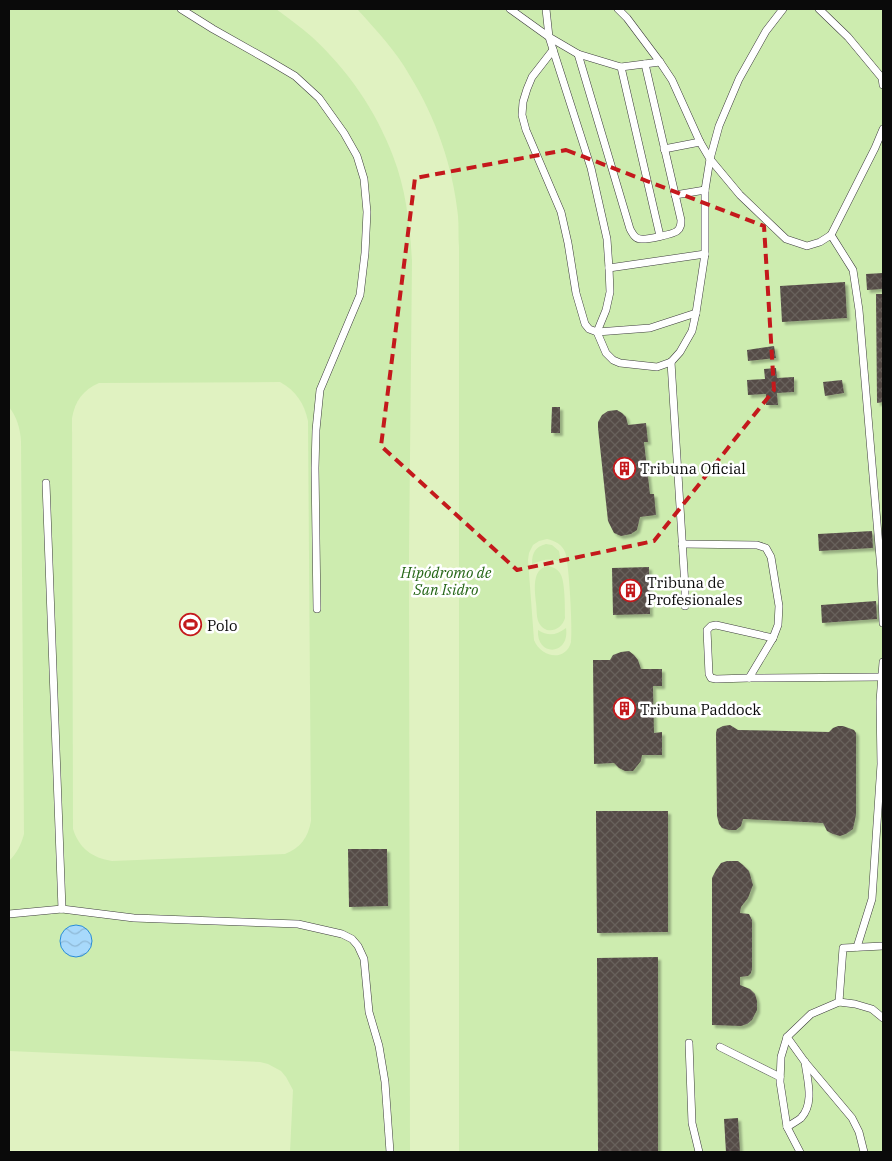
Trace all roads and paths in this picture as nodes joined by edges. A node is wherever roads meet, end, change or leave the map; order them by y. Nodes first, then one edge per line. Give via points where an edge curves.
1 (180, 9) edge
2 (510, 9) edge
3 (546, 9) edge
4 (618, 9) edge
5 (782, 9) edge
6 (819, 9) edge
7 (549, 37) junction
8 (553, 50) junction
9 (578, 54) junction
10 (660, 62) junction
11 (645, 64) junction
12 (622, 67) junction
13 (883, 85) edge
14 (883, 128) edge
15 (700, 142) junction
16 (664, 150) junction
17 (710, 158) junction
18 (705, 190) junction
19 (675, 195) junction
20 (660, 236) junction
21 (830, 236) junction
22 (705, 254) junction
23 (609, 268) junction
24 (696, 313) junction
25 (597, 332) junction
26 (671, 362) junction
27 (46, 483) dead end
28 (682, 544) junction
29 (685, 606) dead end
30 (316, 609) dead end
31 (883, 624) edge
32 (773, 638) junction
33 (883, 662) edge
34 (882, 677) edge
35 (749, 678) junction
36 (62, 908) junction
37 (9, 914) edge
38 (883, 946) edge
39 (857, 947) junction
40 (839, 1002) junction
41 (883, 1018) edge
42 (787, 1037) junction
43 (689, 1043) dead end
44 (720, 1047) dead end
45 (804, 1062) junction
46 (780, 1077) junction
47 (787, 1127) junction
48 (390, 1152) edge
49 (699, 1152) edge
50 (800, 1152) edge
51 (864, 1152) edge

1 - 30 lane via 295,76 329,111 344,132 357,156 364,179 365,253 360,295 320,390 315,468
2 - 7 lane
3 - 7 lane
4 - 10 lane
5 - 17 lane via 739,79 719,126
6 - 13 lane via 848,37 882,78
7 - 8 lane
7 - 9 lane
8 - 23 lane via 591,168 607,239
8 - 25 lane via 532,77 522,115 561,212 585,324
9 - 12 lane
9 - 20 lane via 630,229 640,240
10 - 11 lane
10 - 15 lane via 672,80
11 - 12 lane
11 - 16 lane
12 - 20 lane
14 - 21 lane
15 - 16 lane
15 - 17 lane
16 - 19 lane
17 - 18 lane
17 - 21 lane via 740,195 786,239 806,246
18 - 19 lane
18 - 22 lane
19 - 20 lane via 681,226 677,232
21 - 31 lane via 853,270 859,310
22 - 23 lane
22 - 24 lane
23 - 25 lane via 610,292
24 - 25 lane via 650,328
24 - 26 lane via 692,331
25 - 26 lane via 606,353 620,363 657,367
26 - 28 lane
27 - 36 lane
28 - 29 lane
28 - 32 lane via 757,545 766,548 771,557 779,606 778,625
32 - 35 lane
32 - 35 lane via 716,625 707,630 709,674 712,678
33 - 34 lane
34 - 35 lane
34 - 39 lane via 881,764 872,899
36 - 37 lane
36 - 48 lane via 134,918 298,924 352,939 364,959 369,1012 385,1082
38 - 39 lane
39 - 40 lane via 843,948
40 - 41 lane via 872,1009
40 - 42 lane via 811,1014
42 - 45 lane
42 - 46 lane
43 - 49 lane via 692,1124
44 - 46 lane
45 - 47 lane via 809,1100 801,1118
45 - 51 lane via 852,1118
46 - 47 lane
47 - 50 lane

